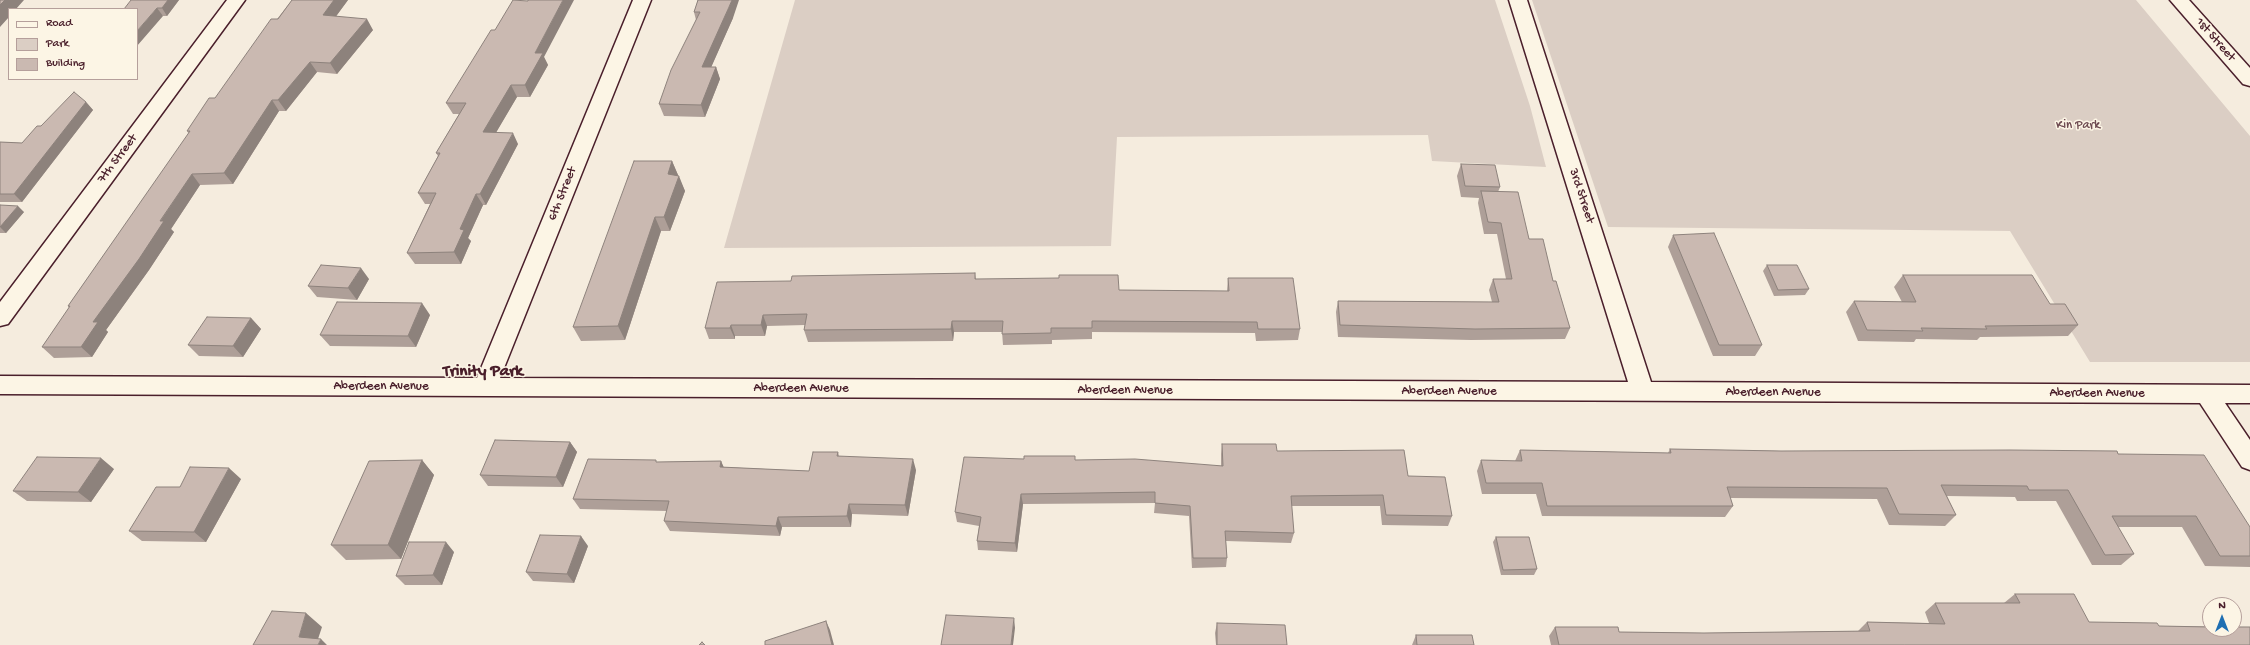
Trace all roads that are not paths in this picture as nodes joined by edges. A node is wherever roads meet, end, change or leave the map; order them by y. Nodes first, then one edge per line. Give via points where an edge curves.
1 (236, 0) edge
2 (642, 0) edge
3 (1518, 0) edge
4 (2179, 0) edge
5 (2250, 80) edge
6 (0, 318) edge
7 (0, 385) edge
8 (484, 388) junction
9 (1643, 393) junction
10 (2206, 394) junction
11 (2250, 394) edge
12 (2250, 460) edge

1 - 6 street, 7th Street
2 - 8 street, 6th Street
3 - 9 street, 3rd Street
4 - 5 street, 1st Street
7 - 8 street, Aberdeen Avenue
8 - 9 street, Aberdeen Avenue
9 - 10 street, Aberdeen Avenue
10 - 11 street, Aberdeen Avenue
10 - 12 street

